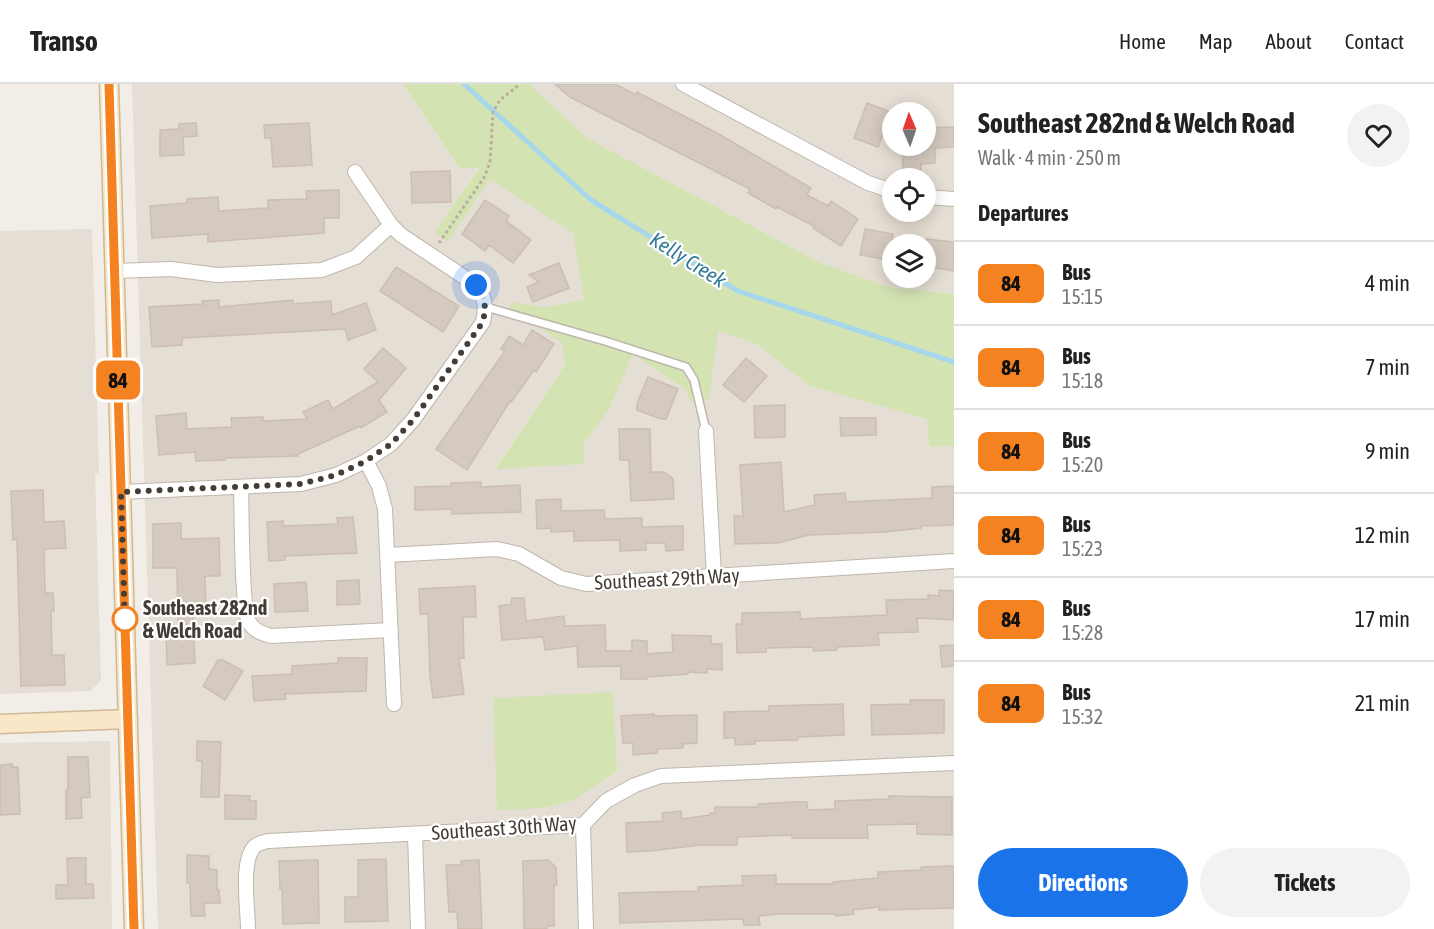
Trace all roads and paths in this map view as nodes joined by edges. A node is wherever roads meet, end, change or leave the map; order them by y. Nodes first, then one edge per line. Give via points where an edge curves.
1 (109, 84) edge
2 (520, 84) edge
3 (683, 84) edge
4 (355, 172) dead end
5 (882, 188) edge
6 (936, 197) edge
7 (954, 198) edge
8 (391, 225) junction
9 (431, 254) junction
10 (115, 271) junction
11 (486, 307) junction
12 (706, 431) joint
13 (366, 461) junction
14 (241, 488) junction
15 (121, 492) junction
16 (388, 555) junction
17 (954, 561) edge
18 (714, 576) junction
19 (391, 630) junction
20 (394, 704) dead end
21 (128, 719) junction
22 (0, 724) edge
23 (954, 763) edge
24 (583, 825) junction
25 (414, 834) junction
26 (134, 929) edge
27 (248, 929) edge
28 (418, 929) edge
29 (586, 929) edge

1 - 10 main road
2 - 9 path via 500,100 493,112 490,162 485,176
3 - 5 street
4 - 8 street
6 - 7 street
8 - 9 street
8 - 10 street via 356,257 322,270 217,275 171,269
9 - 11 street via 476,285
10 - 15 main road
11 - 12 lane via 686,367
11 - 13 street via 483,322 413,420 391,444
12 - 18 street
13 - 14 street via 336,475 301,484
13 - 16 street via 385,509
14 - 15 street
14 - 19 street via 245,601 247,620 255,631 271,636
15 - 21 main road
16 - 18 street, Southeast 29th Way via 497,549 519,554 561,578 586,584
16 - 19 street
17 - 18 street, Southeast 29th Way
19 - 20 street
21 - 22 main road
21 - 26 main road
23 - 24 street, Southeast 30th Way via 661,776 606,801
24 - 25 street, Southeast 30th Way
24 - 29 street
25 - 27 street, Southeast 30th Way via 257,844 246,864
25 - 28 street

